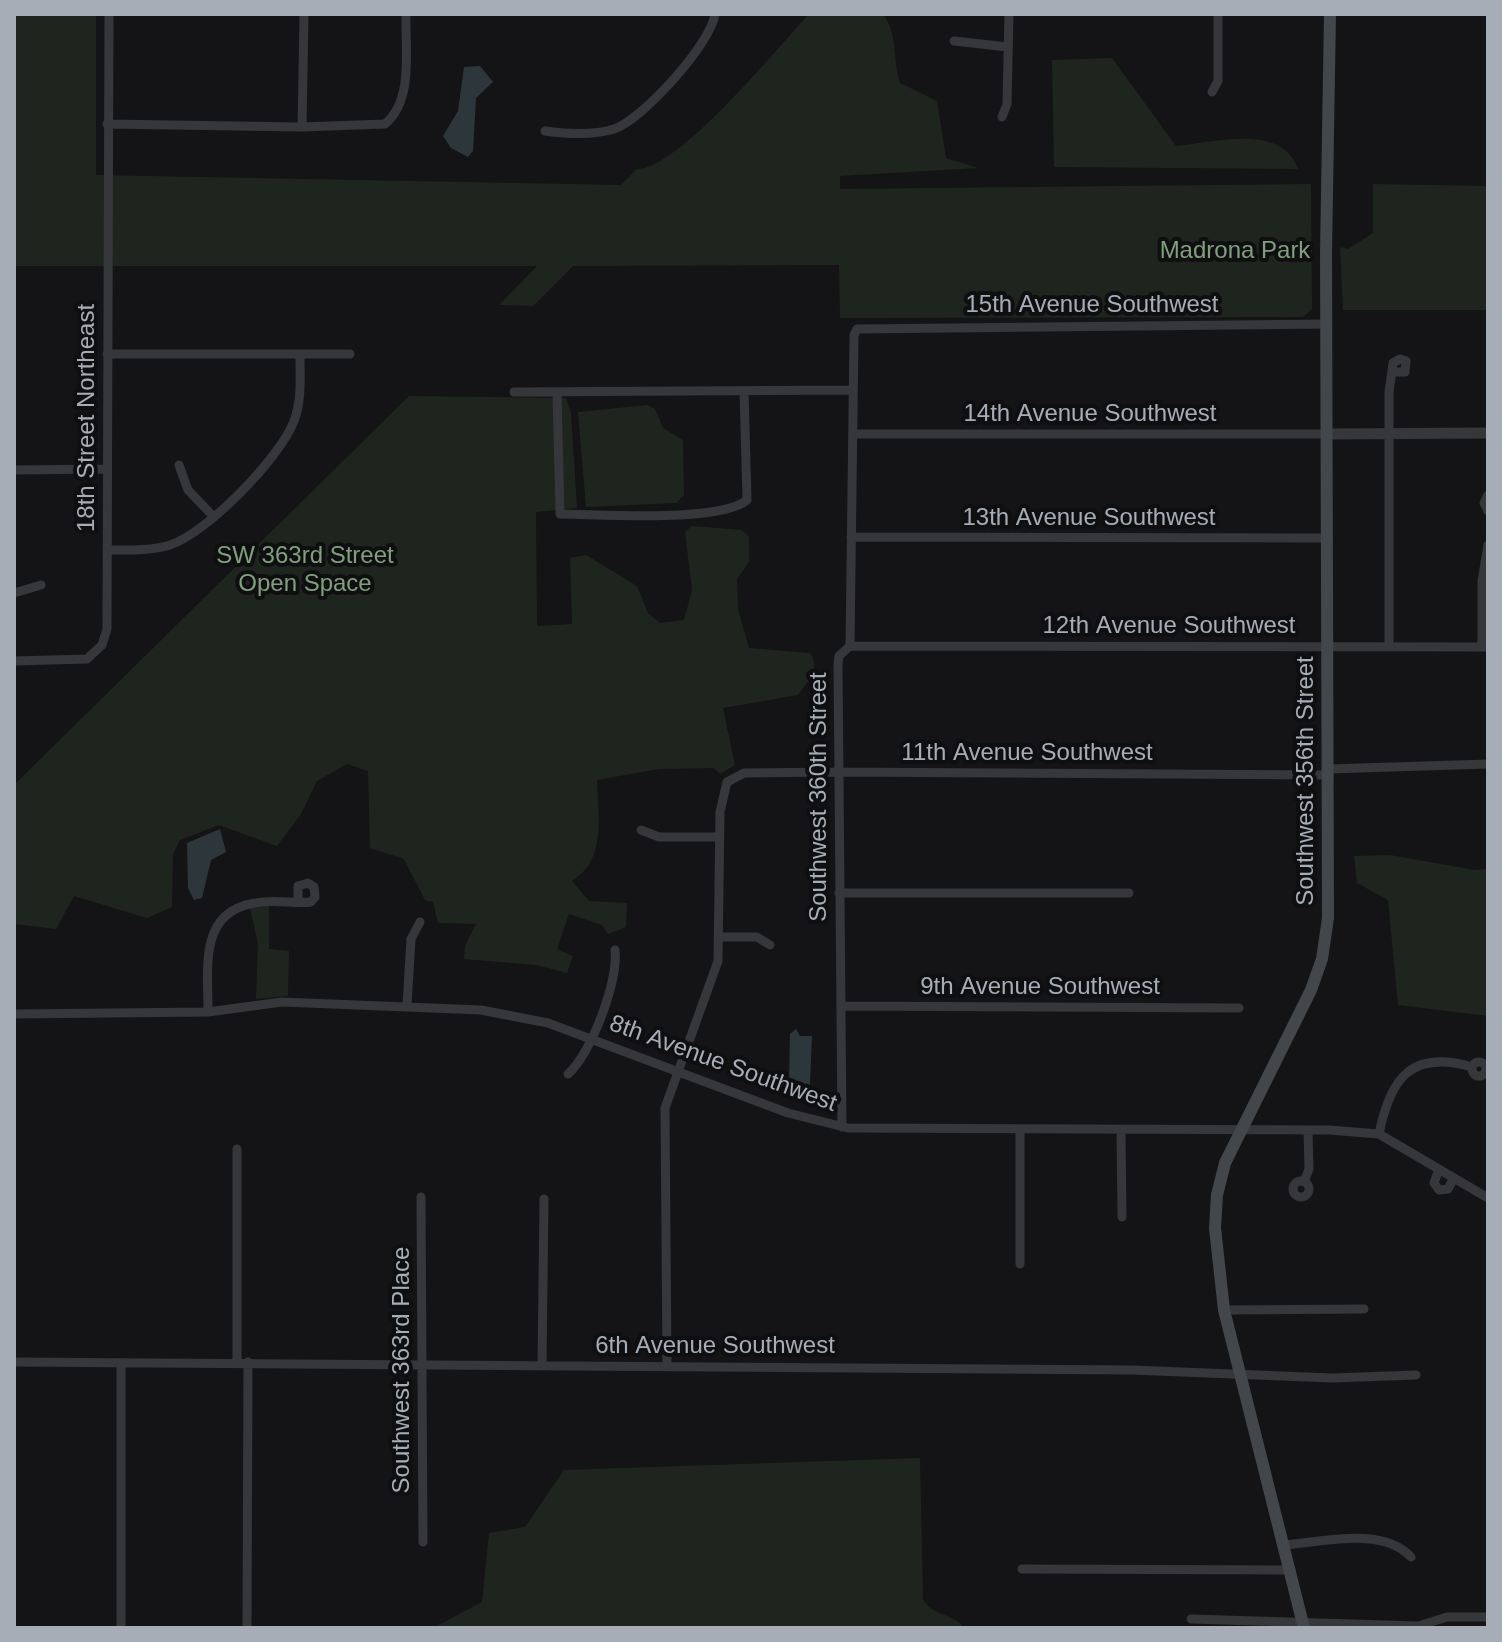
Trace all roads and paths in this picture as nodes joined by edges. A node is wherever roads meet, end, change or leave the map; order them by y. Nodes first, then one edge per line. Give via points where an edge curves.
1 (109, 14) edge
2 (304, 14) edge
3 (406, 14) edge
4 (715, 14) edge
5 (1009, 14) edge
6 (1218, 14) edge
7 (1330, 14) edge
8 (954, 41) dead end
9 (1008, 47) junction
10 (1212, 92) dead end
11 (1002, 117) dead end
12 (107, 124) junction
13 (302, 127) junction
14 (545, 131) dead end
15 (1327, 324) junction
16 (857, 329) joint
17 (107, 354) junction
18 (300, 354) junction
19 (350, 354) dead end
20 (1394, 372) dead end
21 (853, 390) junction
22 (744, 391) junction
23 (514, 392) dead end
24 (557, 393) junction
25 (1390, 433) junction
26 (1488, 433) edge
27 (853, 434) junction
28 (1328, 434) junction
29 (179, 465) dead end
30 (107, 469) junction
31 (14, 470) edge
32 (1488, 495) edge
33 (1488, 511) edge
34 (213, 516) junction
35 (851, 537) junction
36 (1327, 538) junction
37 (1488, 545) edge
38 (108, 550) junction
39 (41, 585) dead end
40 (14, 593) edge
41 (850, 646) junction
42 (1329, 646) junction
43 (1389, 647) junction
44 (1485, 647) edge
45 (14, 661) edge
46 (1488, 764) edge
47 (837, 772) junction
48 (1328, 772) junction
49 (641, 830) dead end
50 (719, 837) junction
51 (839, 893) junction
52 (1129, 893) dead end
53 (298, 899) dead end
54 (420, 922) dead end
55 (719, 937) junction
56 (770, 945) dead end
57 (615, 950) dead end
58 (407, 1005) junction
59 (841, 1006) junction
60 (1239, 1008) dead end
61 (208, 1012) junction
62 (14, 1014) edge
63 (592, 1039) junction
64 (1472, 1067) dead end
65 (677, 1071) junction
66 (568, 1074) dead end
67 (842, 1127) junction
68 (1020, 1130) junction
69 (1121, 1130) junction
70 (1240, 1130) junction
71 (1308, 1131) junction
72 (1379, 1134) junction
73 (237, 1149) dead end
74 (1439, 1169) junction
75 (1454, 1178) junction
76 (1304, 1182) dead end
77 (421, 1197) dead end
78 (1488, 1198) edge
79 (544, 1199) dead end
80 (1122, 1217) dead end
81 (1020, 1264) dead end
82 (1364, 1309) dead end
83 (1224, 1310) junction
84 (14, 1362) edge
85 (242, 1362) junction
86 (121, 1363) junction
87 (423, 1364) junction
88 (542, 1365) junction
89 (667, 1365) junction
90 (1241, 1372) junction
91 (1416, 1375) dead end
92 (423, 1542) dead end
93 (1284, 1545) junction
94 (1411, 1557) dead end
95 (1022, 1569) dead end
96 (1291, 1570) junction
97 (1488, 1617) edge
98 (1191, 1619) dead end
99 (1304, 1625) edge
100 (121, 1628) edge
101 (247, 1628) edge

1 - 12 street, 18th Street Northeast
2 - 13 street
3 - 13 street via 403,100 392,119 373,127
4 - 14 street via 695,55 620,126 596,133
5 - 9 street
6 - 10 street via 1218,81
7 - 15 main road, Southwest 356th Street
8 - 9 street
9 - 11 street
12 - 13 street
12 - 17 street, 18th Street Northeast
15 - 16 street, 15th Avenue Southwest
15 - 28 main road, Southwest 356th Street
16 - 21 street, Southwest 360th Street
17 - 18 street
17 - 30 street, 18th Street Northeast
18 - 19 street
18 - 34 street via 300,396 285,441
20 - 25 street
21 - 22 street
21 - 27 street, Southwest 360th Street
22 - 24 street
22 - 24 street via 747,500 733,510 560,514
23 - 24 street
25 - 26 street
25 - 28 street
25 - 43 street
27 - 28 street, 14th Avenue Southwest
27 - 35 street, Southwest 360th Street
28 - 36 main road, Southwest 356th Street
29 - 34 street via 188,490
30 - 31 street
30 - 38 street, 18th Street Northeast
32 - 33 street
34 - 38 street via 165,547
35 - 36 street, 13th Avenue Southwest
35 - 41 street, Southwest 360th Street
36 - 42 main road, Southwest 356th Street
37 - 44 street via 1482,581
38 - 45 street, 18th Street Northeast via 107,629 98,651 80,661
39 - 40 street
41 - 42 street, 12th Avenue Southwest
41 - 47 street, Southwest 360th Street via 838,664
42 - 43 street, 12th Avenue Southwest
42 - 48 main road, Southwest 356th Street
43 - 44 street, 12th Avenue Southwest
46 - 48 street, 11th Avenue Southwest
47 - 48 street, 11th Avenue Southwest
47 - 50 street, 11th Avenue Southwest via 744,773 727,782
47 - 51 street, Southwest 360th Street
48 - 70 main road, Southwest 356th Street via 1328,918 1322,959 1299,1019
49 - 50 street via 659,837
50 - 55 street
51 - 52 street
51 - 59 street, Southwest 360th Street
53 - 61 street via 246,904 219,921 209,950
54 - 58 street via 411,939
55 - 56 street via 757,937
55 - 65 street via 715,972
57 - 63 street via 615,971
58 - 61 street, 8th Avenue Southwest via 266,1002
58 - 63 street, 8th Avenue Southwest via 519,1015
59 - 60 street, 9th Avenue Southwest
59 - 67 street, Southwest 360th Street
61 - 62 street, 8th Avenue Southwest
63 - 65 street, 8th Avenue Southwest
63 - 66 street
64 - 72 street via 1432,1063 1407,1071 1387,1100
65 - 67 street, 8th Avenue Southwest via 788,1113
65 - 89 street via 664,1122
67 - 68 street, 8th Avenue Southwest
68 - 69 street, 8th Avenue Southwest
68 - 81 street
69 - 70 street, 8th Avenue Southwest
69 - 80 street
70 - 71 street, 8th Avenue Southwest
70 - 83 main road, Southwest 356th Street via 1217,1195 1217,1265
71 - 72 street, 8th Avenue Southwest
71 - 76 street
72 - 74 street, 8th Avenue Southwest
73 - 85 street
74 - 75 street, 8th Avenue Southwest
74 - 75 street, 8th Avenue Southwest via 1434,1183 1439,1190 1448,1189
75 - 78 street, 8th Avenue Southwest
77 - 87 street, Southwest 363rd Place
79 - 88 street
82 - 83 street
83 - 90 main road, Southwest 356th Street
84 - 86 street, 6th Avenue Southwest
85 - 86 street, 6th Avenue Southwest
85 - 87 street, 6th Avenue Southwest
85 - 101 street
86 - 100 street
87 - 88 street, 6th Avenue Southwest
87 - 92 street, Southwest 363rd Place
88 - 89 street, 6th Avenue Southwest
89 - 90 street, 6th Avenue Southwest
90 - 91 street, 6th Avenue Southwest via 1332,1378
90 - 93 main road, Southwest 356th Street
93 - 94 street via 1382,1540 1399,1544
93 - 96 main road, Southwest 356th Street
95 - 96 street
96 - 99 main road, Southwest 356th Street
97 - 99 street via 1447,1617 1418,1626
98 - 99 street

